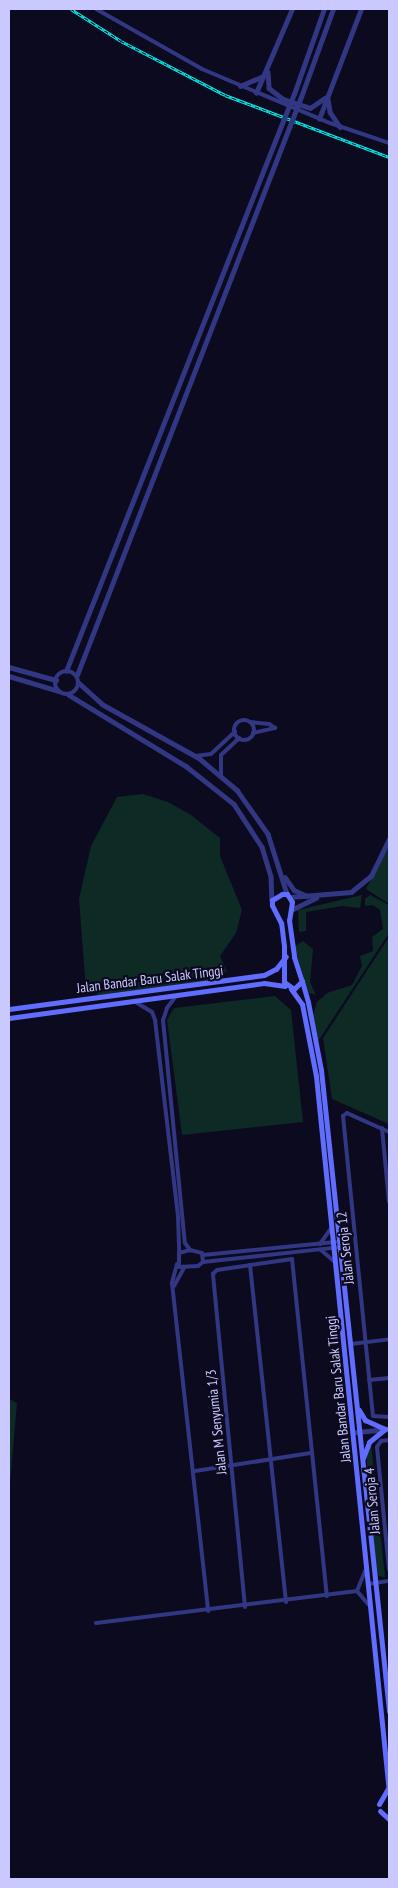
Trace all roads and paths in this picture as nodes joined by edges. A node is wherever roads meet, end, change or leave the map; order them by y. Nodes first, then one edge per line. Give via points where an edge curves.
1 (96, 9) edge
2 (292, 9) edge
3 (324, 9) edge
4 (333, 9) edge
5 (361, 9) edge
6 (268, 70) junction
7 (240, 86) junction
8 (256, 93) junction
9 (328, 95) junction
10 (319, 119) junction
11 (340, 127) junction
12 (389, 143) edge
13 (9, 667) edge
14 (66, 671) junction
15 (9, 676) edge
16 (77, 676) junction
17 (56, 680) junction
18 (79, 683) junction
19 (59, 691) junction
20 (69, 694) junction
21 (250, 722) junction
22 (235, 732) junction
23 (253, 733) junction
24 (239, 738) junction
25 (195, 756) junction
26 (221, 775) junction
27 (389, 839) edge
28 (282, 871) junction
29 (289, 896) junction
30 (310, 897) junction
31 (319, 897) junction
32 (272, 900) junction
33 (292, 910) junction
34 (286, 956) junction
35 (302, 981) junction
36 (288, 987) junction
37 (176, 996) junction
38 (91, 997) junction
39 (137, 1003) junction
40 (92, 1009) junction
41 (9, 1010) edge
42 (9, 1018) edge
43 (382, 1128) junction
44 (389, 1132) edge
45 (388, 1173) edge
46 (389, 1202) edge
47 (333, 1226) junction
48 (320, 1244) junction
49 (342, 1244) junction
50 (334, 1245) junction
51 (190, 1250) junction
52 (320, 1250) junction
53 (179, 1253) junction
54 (203, 1255) junction
55 (203, 1262) junction
56 (336, 1263) junction
57 (177, 1264) junction
58 (250, 1266) junction
59 (184, 1268) junction
60 (174, 1286) junction
61 (389, 1339) edge
62 (366, 1342) junction
63 (351, 1344) junction
64 (389, 1378) edge
65 (370, 1380) junction
66 (356, 1403) junction
67 (389, 1417) edge
68 (387, 1429) edge
69 (357, 1432) junction
70 (389, 1440) edge
71 (311, 1453) junction
72 (271, 1459) junction
73 (362, 1461) junction
74 (232, 1465) junction
75 (195, 1471) junction
76 (366, 1556) junction
77 (389, 1569) edge
78 (389, 1582) edge
79 (376, 1583) junction
80 (369, 1584) junction
81 (357, 1591) junction
82 (327, 1596) junction
83 (286, 1602) junction
84 (245, 1607) junction
85 (208, 1611) junction
86 (96, 1623) dead end
87 (373, 1623) junction
88 (389, 1711) edge
89 (389, 1787) edge
90 (389, 1792) edge
91 (379, 1804) dead end
92 (380, 1811) dead end
93 (389, 1819) edge

1 - 7 street via 160,47
2 - 6 street
3 - 14 street, bridge via 294,94
4 - 16 street, bridge
5 - 9 street
6 - 7 street via 258,80
6 - 8 street
6 - 9 street via 269,88 283,99 310,108
7 - 8 street
8 - 10 street
9 - 10 street
9 - 11 street via 330,112
10 - 11 street
11 - 12 street
13 - 17 street
14 - 16 street
14 - 17 street
15 - 19 street
16 - 18 street
17 - 19 street
18 - 20 street via 76,691
18 - 25 street via 102,704
19 - 20 street
20 - 32 street via 186,766 234,804 262,847 271,876
21 - 22 street via 238,722
21 - 23 street
21 - 23 street via 275,728
22 - 24 street
22 - 25 street via 211,754
23 - 24 street via 246,739
24 - 26 street via 221,755
25 - 26 street
26 - 28 street via 258,818
27 - 31 street via 371,876 359,887 351,892
28 - 29 street
28 - 30 street via 294,890
29 - 30 street
29 - 32 main road
29 - 33 main road, Jalan Bandar Baru Salak Tinggi
30 - 31 street
31 - 33 street
32 - 34 main road via 281,923
33 - 35 main road, Jalan Bandar Baru Salak Tinggi via 289,920 294,957
34 - 36 main road
34 - 38 main road, Jalan Bandar Baru Salak Tinggi via 276,969 264,976
35 - 36 main road via 299,987
35 - 49 main road, Jalan Bandar Baru Salak Tinggi via 321,1070
36 - 37 main road, Jalan Bandar Baru Salak Tinggi via 264,983
36 - 47 main road, Jalan Bandar Baru Salak Tinggi via 302,1004 316,1076
37 - 39 main road, Jalan Bandar Baru Salak Tinggi
37 - 51 street via 163,1020 185,1243
38 - 40 main road
38 - 41 main road, Jalan Bandar Baru Salak Tinggi
39 - 40 main road, Jalan Bandar Baru Salak Tinggi
39 - 53 street via 152,1012 155,1020 178,1217
40 - 42 main road, Jalan Bandar Baru Salak Tinggi
43 - 44 street
43 - 45 street
43 - 62 street, Jalan Seroja 12 via 348,1113 343,1116
45 - 46 street
47 - 48 street
47 - 50 main road, Jalan Bandar Baru Salak Tinggi
48 - 50 street
48 - 54 street
49 - 50 street
49 - 63 main road, Jalan Bandar Baru Salak Tinggi
50 - 52 street
50 - 56 main road, Jalan Bandar Baru Salak Tinggi
51 - 53 street
51 - 54 street via 200,1251
52 - 55 street
52 - 56 street
53 - 57 street
54 - 55 street
55 - 59 street
56 - 69 main road, Jalan Bandar Baru Salak Tinggi
57 - 59 street
57 - 60 street via 172,1278
58 - 71 street via 292,1259
58 - 72 street
58 - 74 street, Jalan M Senyumia 1/3 via 217,1270 213,1274
59 - 60 street
60 - 75 street
61 - 62 street
62 - 63 street
62 - 65 street, Jalan Seroja 12
63 - 66 main road, Jalan Bandar Baru Salak Tinggi
64 - 65 street
65 - 67 street, Jalan Seroja 12 via 373,1416
66 - 68 main road via 365,1420
66 - 69 main road, Jalan Bandar Baru Salak Tinggi
68 - 69 street
68 - 73 main road via 369,1442
69 - 73 main road, Jalan Bandar Baru Salak Tinggi
69 - 76 main road, Jalan Bandar Baru Salak Tinggi
70 - 77 street, Jalan Seroja 4 via 381,1441 378,1446
71 - 72 street
71 - 82 street
72 - 74 street
72 - 83 street
73 - 79 main road, Jalan Bandar Baru Salak Tinggi
74 - 75 street
74 - 84 street, Jalan M Senyumia 1/3
75 - 85 street
76 - 80 main road, Jalan Bandar Baru Salak Tinggi
76 - 81 street via 363,1582
78 - 79 street
79 - 80 street
79 - 88 main road, Jalan Bandar Baru Salak Tinggi
80 - 87 main road, Jalan Bandar Baru Salak Tinggi
81 - 82 street
81 - 87 street via 367,1600
82 - 83 street
83 - 84 street
84 - 85 street
85 - 86 street
87 - 89 main road, Jalan Bandar Baru Salak Tinggi
89 - 90 main road, Jalan Bandar Baru Salak Tinggi
89 - 91 main road
92 - 93 main road

